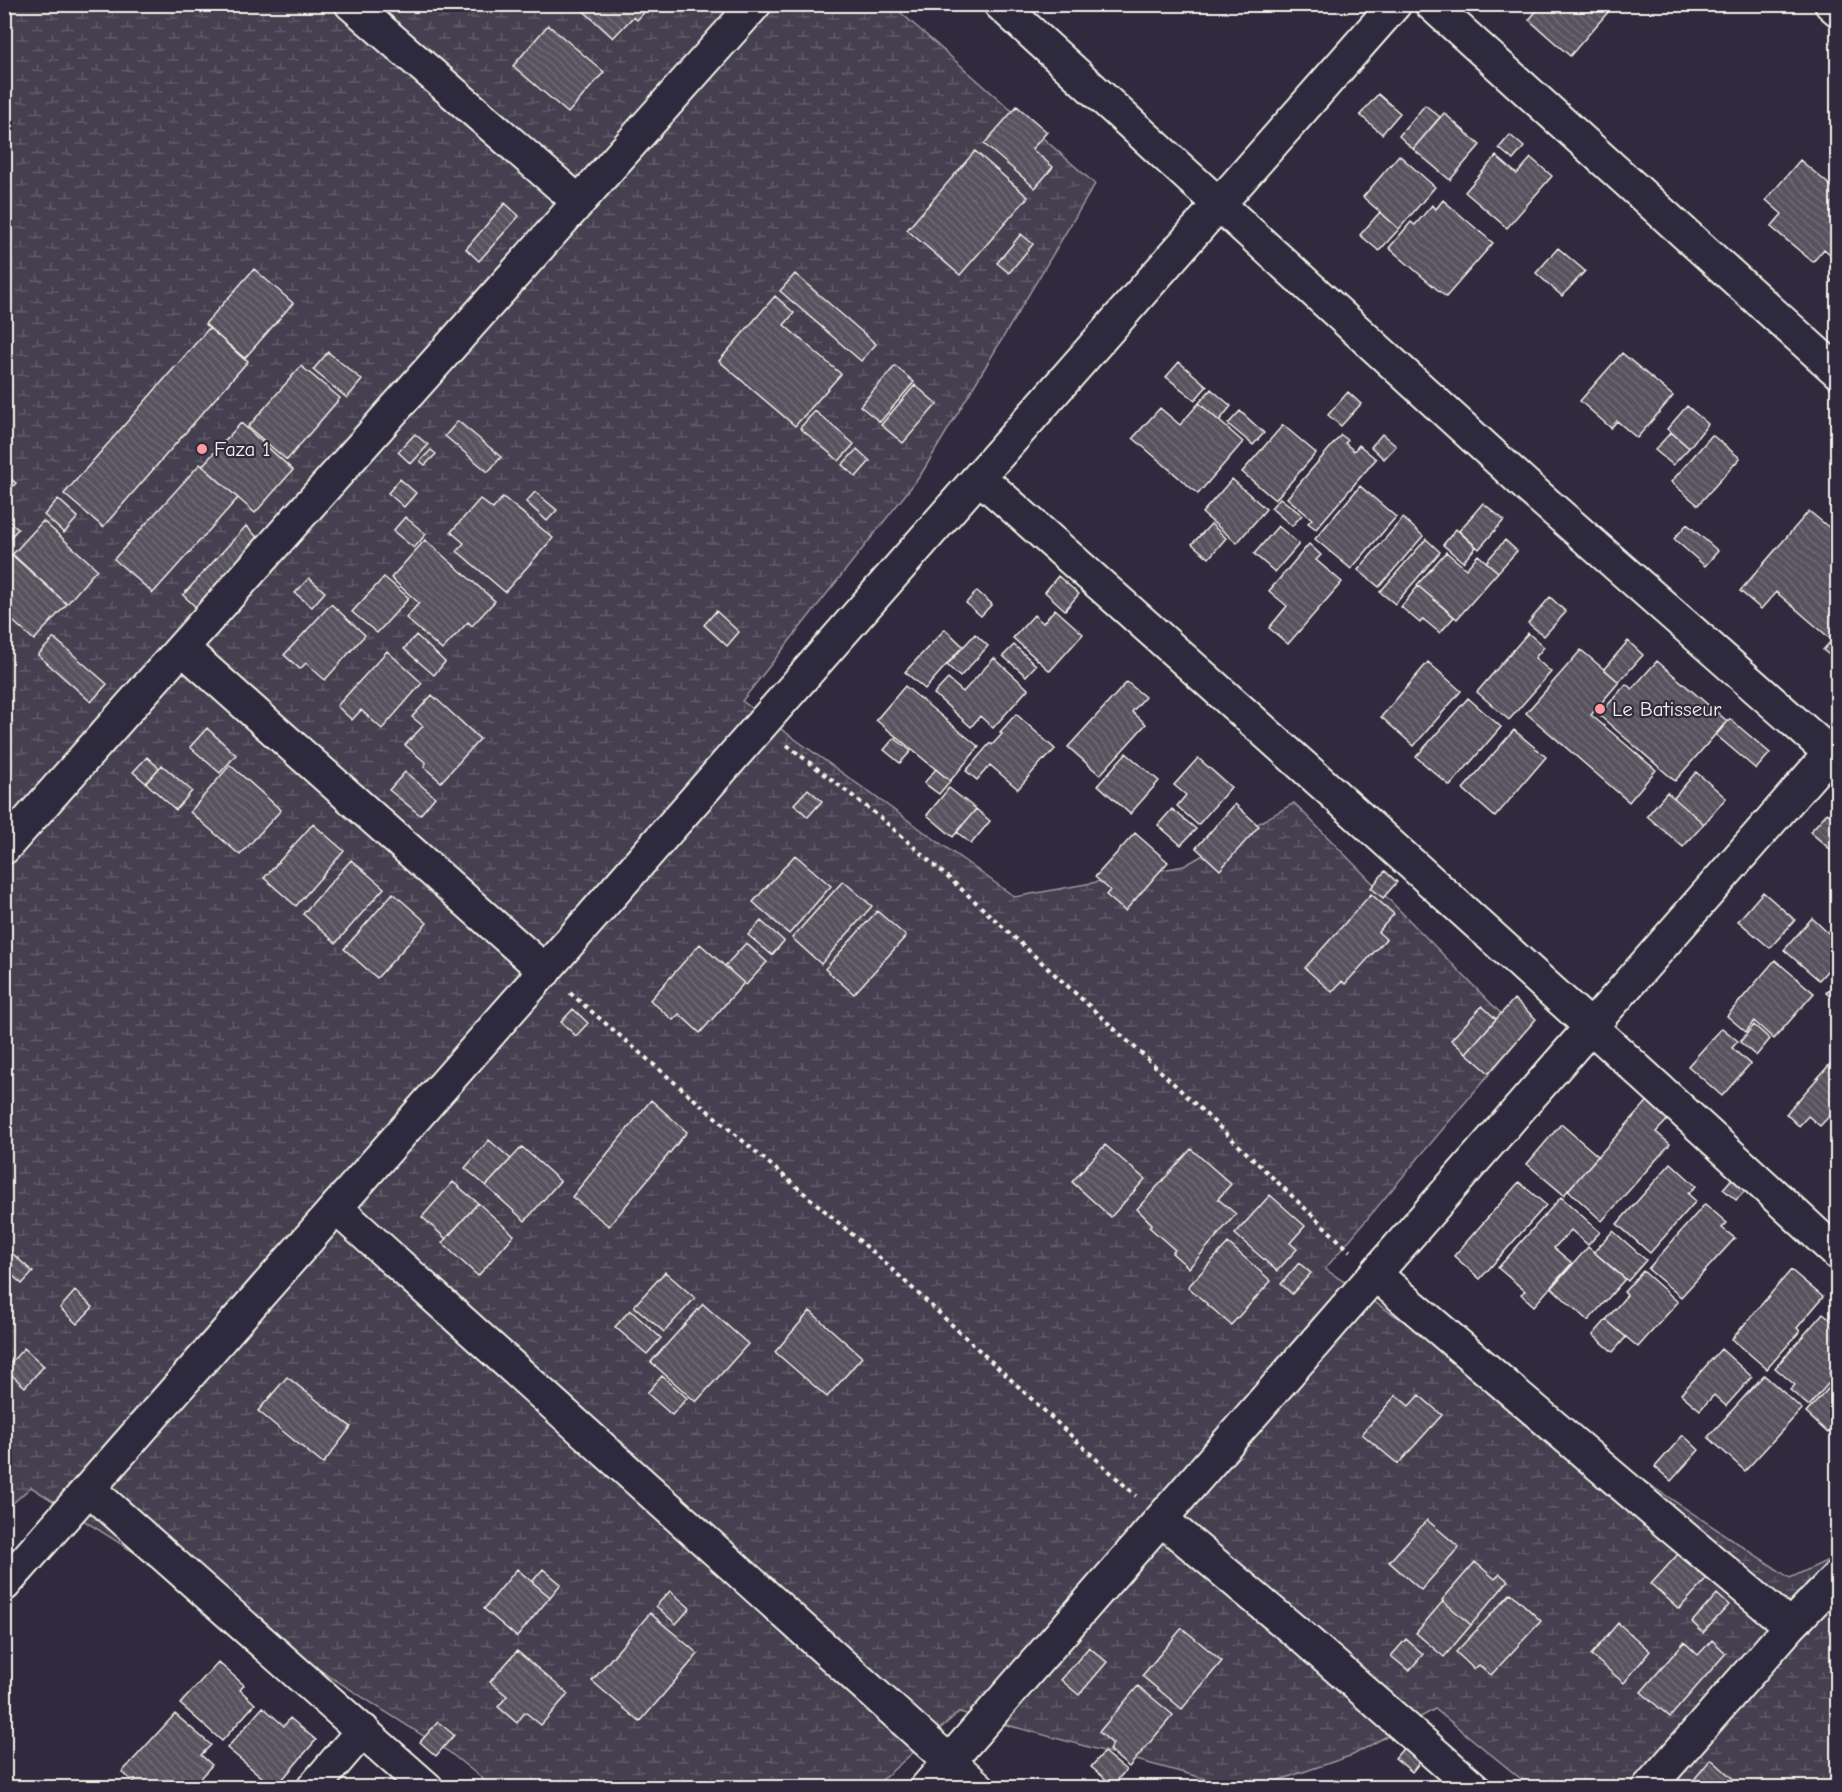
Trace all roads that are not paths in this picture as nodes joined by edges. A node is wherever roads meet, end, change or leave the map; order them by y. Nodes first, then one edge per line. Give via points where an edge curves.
1 (351, 4) edge
2 (755, 4) edge
3 (1000, 4) edge
4 (1395, 4) edge
5 (1431, 4) edge
6 (1831, 4) edge
7 (1838, 10) edge
8 (579, 202) junction
9 (1220, 204) junction
10 (1838, 372) edge
11 (979, 477) junction
12 (182, 648) junction
13 (1835, 752) edge
14 (4, 848) edge
15 (545, 971) junction
16 (1592, 1026) junction
17 (336, 1208) junction
18 (1838, 1254) edge
19 (1375, 1274) junction
20 (89, 1489) junction
21 (1161, 1519) junction
22 (1838, 1576) edge
23 (4, 1585) edge
24 (1790, 1626) junction
25 (363, 1730) junction
26 (950, 1761) junction
27 (314, 1788) edge
28 (427, 1788) edge
29 (926, 1788) edge
30 (979, 1788) edge
31 (1474, 1788) edge
32 (1648, 1788) edge

1 - 8 street
2 - 8 street
3 - 9 street
4 - 9 street
5 - 10 street
6 - 7 street
8 - 12 street
9 - 11 street
9 - 13 street via 1519,479
11 - 15 street
11 - 16 street
12 - 14 street
12 - 15 street
13 - 16 street
15 - 17 street
16 - 18 street
16 - 19 street
17 - 20 street
17 - 26 street
19 - 21 street
19 - 24 street
20 - 23 street
20 - 25 street
21 - 26 street
21 - 31 street
22 - 24 street
24 - 32 street
25 - 27 street
25 - 28 street
26 - 29 street
26 - 30 street

